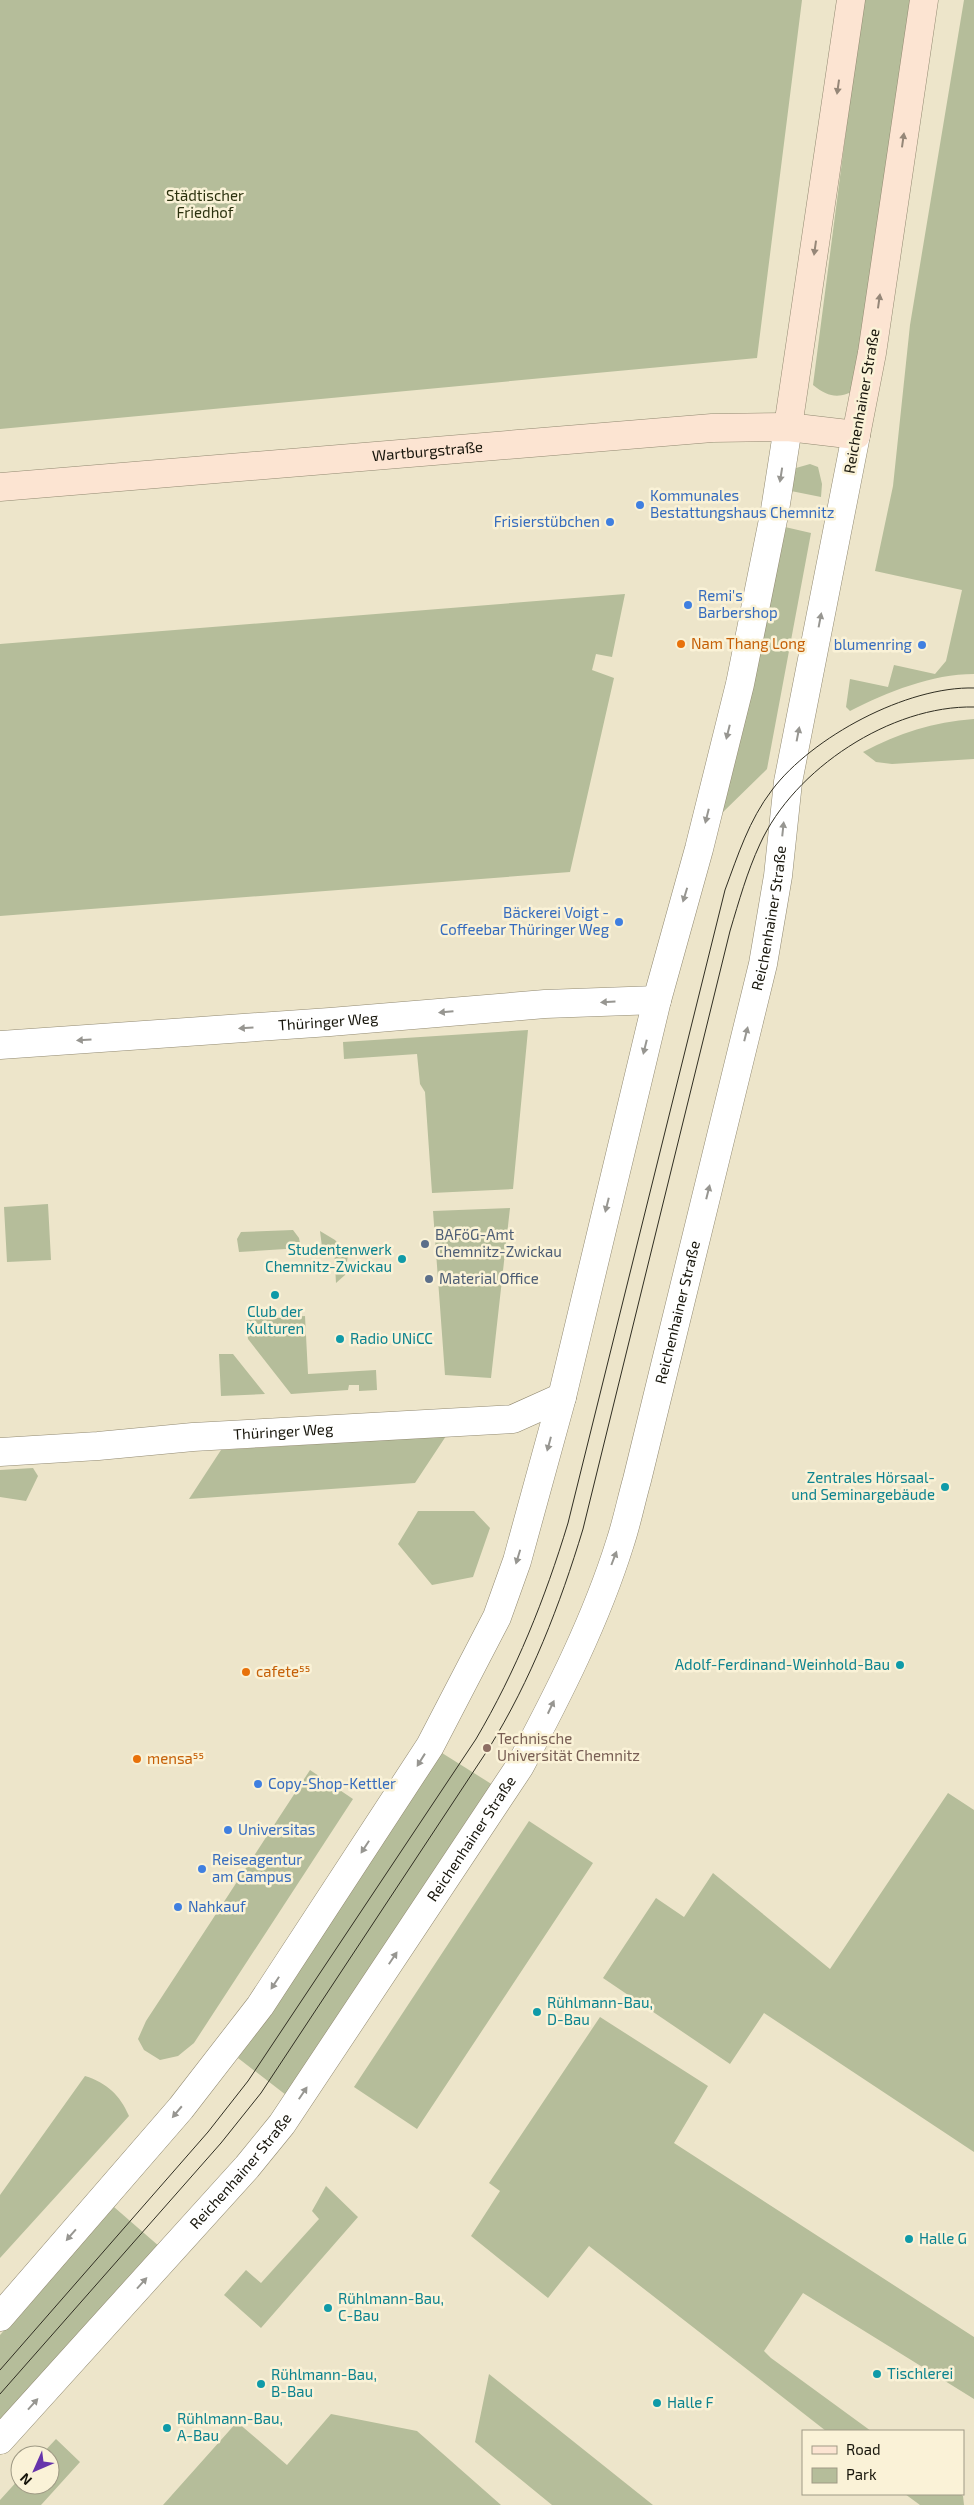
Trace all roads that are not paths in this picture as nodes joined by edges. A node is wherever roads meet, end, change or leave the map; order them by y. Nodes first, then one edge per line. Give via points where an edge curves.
1 (851, 0) edge
2 (924, 0) edge
3 (788, 427) junction
4 (856, 435) junction
5 (0, 487) edge
6 (657, 1000) junction
7 (0, 1045) edge
8 (562, 1397) junction
9 (0, 1452) edge
10 (0, 2317) edge
11 (0, 2440) edge

1 -> 3 main road
4 -> 2 main road, Reichenhainer Straße via 872,353
3 - 4 main road, Wartburgstraße
3 - 5 main road, Wartburgstraße via 712,428
3 -> 6 street via 740,684
11 -> 4 street, Reichenhainer Straße via 247,2167 282,2124 520,1766 549,1712 592,1616 620,1544 637,1480 763,964 778,876 788,782
6 -> 7 street, Thüringer Weg via 544,1004
6 -> 8 street
8 - 9 street, Thüringer Weg via 513,1419 193,1437
8 -> 10 street via 519,1552 497,1617 430,1746 260,2006 181,2108

